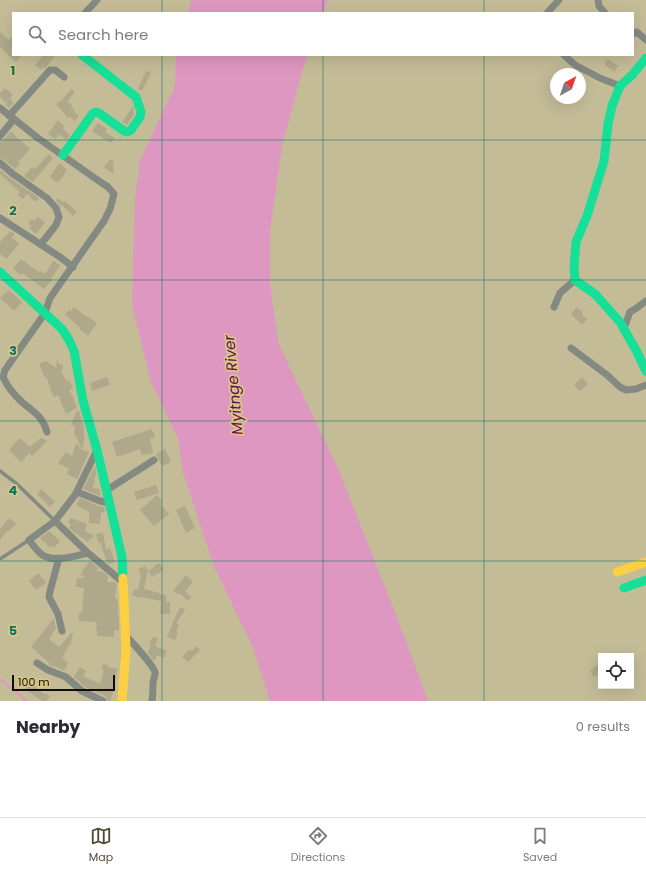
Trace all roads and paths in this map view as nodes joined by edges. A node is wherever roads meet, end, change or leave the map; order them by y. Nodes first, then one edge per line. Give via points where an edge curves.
1 (97, 0) edge
2 (559, 0) edge
3 (598, 0) edge
4 (86, 12) edge
5 (548, 12) edge
6 (604, 12) edge
7 (634, 34) edge
8 (646, 40) edge
9 (83, 56) edge
10 (565, 56) edge
11 (646, 58) edge
12 (64, 77) dead end
13 (620, 86) junction
14 (0, 108) edge
15 (11, 117) junction
16 (0, 136) edge
17 (63, 155) junction
18 (0, 163) edge
19 (0, 218) edge
20 (41, 244) junction
21 (72, 267) junction
22 (0, 272) edge
23 (575, 280) junction
24 (646, 301) edge
25 (554, 306) dead end
26 (45, 313) junction
27 (624, 328) junction
28 (571, 348) dead end
29 (646, 372) edge
30 (646, 385) edge
31 (46, 432) dead end
32 (97, 450) junction
33 (154, 460) dead end
34 (0, 471) edge
35 (107, 490) junction
36 (77, 492) junction
37 (110, 503) junction
38 (55, 521) junction
39 (29, 540) junction
40 (88, 553) junction
41 (59, 558) junction
42 (0, 559) edge
43 (646, 562) edge
44 (646, 580) edge
45 (124, 583) junction
46 (62, 632) dead end
47 (126, 636) junction
48 (37, 663) dead end
49 (103, 701) edge
50 (122, 701) edge
51 (152, 701) edge

1 - 4 street
2 - 5 street
3 - 6 street
7 - 8 street via 637,32
9 - 17 main road via 136,97 140,117 127,132 96,112 91,115
10 - 13 street via 575,65
11 - 13 main road
12 - 15 street via 55,70 50,70
13 - 23 main road via 608,124 603,167 588,216 576,242
14 - 15 street
15 - 16 street
15 - 17 street
17 - 21 street via 114,194 104,221
18 - 20 street via 47,198 56,208 59,216 56,225
19 - 20 street
20 - 21 street
21 - 26 street via 50,298
22 - 26 main road
23 - 25 street via 560,293
23 - 27 main road via 595,294
24 - 27 street via 630,312
26 - 31 street via 5,370 3,377 21,401 39,416 45,424
26 - 32 main road via 62,329 74,351 83,401
27 - 29 main road
28 - 30 street via 626,390
32 - 35 main road
32 - 36 street
33 - 35 street
34 - 38 lane
35 - 37 main road
36 - 37 street
36 - 38 street
37 - 45 main road via 122,557
38 - 39 street
38 - 40 street
39 - 41 street via 43,556
39 - 42 lane
40 - 41 street
40 - 45 street
41 - 46 street via 49,597 58,614
43 - 44 main road via 621,580
45 - 47 main road
47 - 50 main road
47 - 51 street via 153,667 155,672
48 - 49 street via 66,677 82,691

